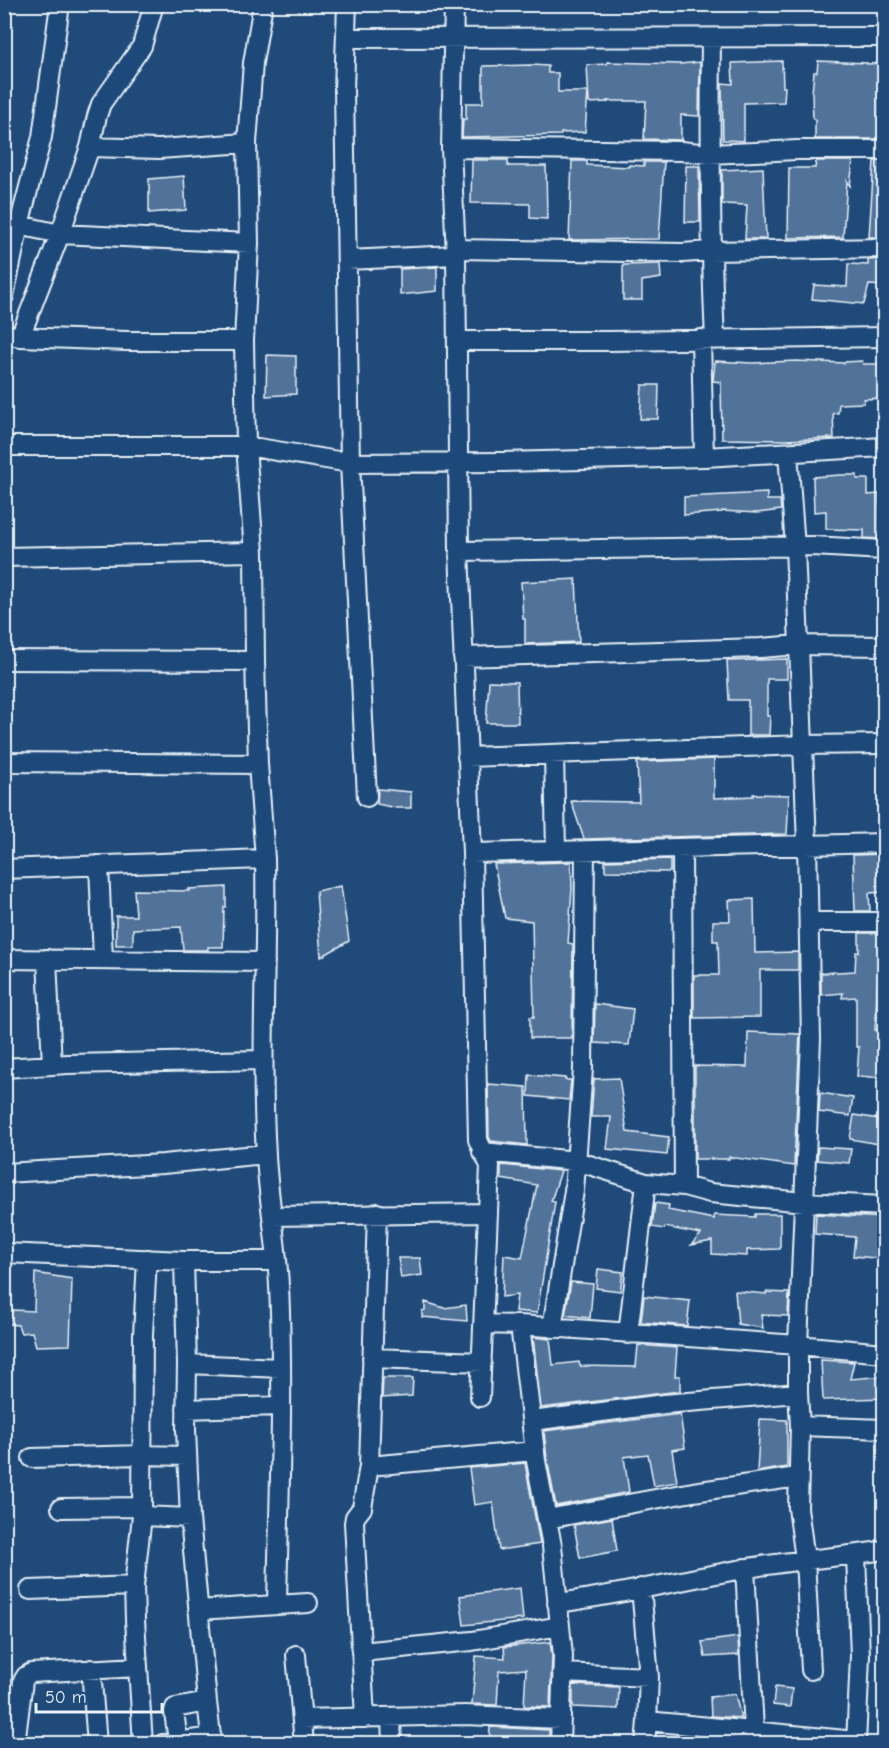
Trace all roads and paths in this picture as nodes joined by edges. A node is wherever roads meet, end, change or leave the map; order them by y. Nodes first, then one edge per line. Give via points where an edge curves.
1 (60, 4) edge
2 (154, 4) edge
3 (264, 4) edge
4 (347, 4) edge
5 (454, 4) edge
6 (885, 37) edge
7 (346, 38) junction
8 (453, 38) junction
9 (711, 38) junction
10 (247, 143) junction
11 (90, 147) junction
12 (451, 148) junction
13 (885, 150) edge
14 (709, 153) junction
15 (13, 232) edge
16 (60, 234) junction
17 (249, 243) junction
18 (885, 248) edge
19 (710, 251) junction
20 (456, 252) junction
21 (347, 260) junction
22 (4, 296) edge
23 (13, 336) edge
24 (885, 337) edge
25 (708, 339) junction
26 (244, 341) junction
27 (457, 341) junction
28 (4, 446) edge
29 (246, 446) junction
30 (885, 447) edge
31 (788, 453) junction
32 (704, 457) junction
33 (458, 462) junction
34 (350, 463) junction
35 (795, 547) junction
36 (459, 550) junction
37 (885, 550) edge
38 (254, 552) junction
39 (4, 557) edge
40 (799, 645) junction
41 (885, 646) edge
42 (463, 657) junction
43 (4, 660) edge
44 (255, 661) junction
45 (885, 744) edge
46 (802, 745) junction
47 (554, 754) junction
48 (467, 757) junction
49 (4, 762) edge
50 (258, 764) junction
51 (367, 797) dead end
52 (885, 843) edge
53 (807, 844) junction
54 (682, 849) junction
55 (556, 851) junction
56 (585, 851) junction
57 (472, 853) junction
58 (265, 859) junction
59 (99, 866) junction
60 (4, 869) edge
61 (809, 922) junction
62 (885, 922) edge
63 (4, 959) edge
64 (47, 959) junction
65 (103, 960) junction
66 (265, 962) junction
67 (264, 1060) junction
68 (52, 1065) junction
69 (4, 1068) edge
70 (483, 1152) junction
71 (266, 1154) junction
72 (577, 1161) junction
73 (4, 1173) edge
74 (646, 1183) junction
75 (684, 1186) junction
76 (804, 1202) junction
77 (885, 1206) edge
78 (488, 1213) junction
79 (377, 1214) junction
80 (272, 1216) junction
81 (4, 1253) edge
82 (147, 1259) junction
83 (184, 1261) junction
84 (277, 1261) junction
85 (483, 1324) junction
86 (520, 1325) junction
87 (552, 1328) junction
88 (628, 1334) junction
89 (798, 1345) junction
90 (885, 1353) edge
91 (372, 1358) junction
92 (482, 1362) junction
93 (187, 1364) junction
94 (280, 1368) junction
95 (798, 1392) junction
96 (480, 1397) dead end
97 (280, 1406) junction
98 (186, 1409) junction
99 (532, 1421) junction
100 (800, 1426) junction
101 (885, 1430) edge
102 (535, 1451) junction
103 (141, 1455) junction
104 (187, 1456) junction
105 (32, 1458) dead end
106 (369, 1466) junction
107 (798, 1477) junction
108 (61, 1508) dead end
109 (142, 1511) junction
110 (190, 1518) junction
111 (547, 1518) junction
112 (885, 1550) edge
113 (856, 1555) junction
114 (805, 1560) junction
115 (745, 1568) junction
116 (135, 1586) junction
117 (642, 1588) junction
118 (30, 1590) dead end
119 (308, 1602) dead end
120 (557, 1603) junction
121 (277, 1604) junction
122 (198, 1610) junction
123 (560, 1626) junction
124 (361, 1652) junction
125 (296, 1655) dead end
126 (138, 1667) junction
127 (91, 1669) junction
128 (811, 1670) dead end
129 (562, 1673) junction
130 (649, 1677) junction
131 (207, 1702) junction
132 (391, 1717) junction
133 (365, 1718) junction
134 (302, 1719) junction
135 (561, 1719) junction
136 (647, 1721) junction
137 (754, 1730) junction
138 (806, 1739) edge
139 (212, 1740) edge
140 (171, 1742) edge
141 (856, 1742) edge
142 (15, 1743) edge
143 (97, 1743) edge
144 (143, 1743) edge
145 (304, 1743) edge
146 (392, 1743) edge
147 (560, 1743) edge
148 (645, 1743) edge

1 - 15 street via 42,137
2 - 11 street via 142,46 101,104
3 - 10 street via 253,63
4 - 7 street
5 - 8 street
6 - 9 street
7 - 8 street
7 - 21 street
8 - 9 street
8 - 12 street
9 - 14 street
10 - 11 street via 140,150
10 - 17 street
11 - 16 street
12 - 14 street
12 - 20 street
13 - 14 street
14 - 19 street
15 - 16 street
15 - 22 street
16 - 17 street
16 - 23 street
17 - 26 street
18 - 19 street
19 - 20 street
19 - 25 street
20 - 21 street
20 - 27 street
21 - 34 street
23 - 26 street
24 - 25 street
25 - 27 street
25 - 32 street
26 - 29 street
27 - 33 street
28 - 29 street
29 - 34 street
29 - 38 street
30 - 31 street
31 - 32 street
31 - 35 street
32 - 33 street
33 - 34 street
33 - 36 street
34 - 51 street
35 - 36 street
35 - 37 street
35 - 40 street
36 - 42 street
38 - 39 street
38 - 44 street
40 - 41 street
40 - 42 street
40 - 46 street
42 - 48 street
43 - 44 street
44 - 50 street
45 - 46 street
46 - 47 street
46 - 53 street
47 - 48 street
47 - 55 street
48 - 57 street
49 - 50 street
50 - 58 street
52 - 53 street
53 - 54 street
53 - 61 street
54 - 56 street
54 - 75 street
55 - 56 street
55 - 57 street
56 - 72 street via 584,1069
57 - 70 street via 478,1140
58 - 59 street
58 - 66 street
59 - 60 street
59 - 65 street
61 - 62 street
61 - 76 street via 811,1039
63 - 64 street
64 - 65 street
64 - 68 street
65 - 66 street
66 - 67 street
67 - 68 street
67 - 71 street
68 - 69 street
70 - 72 street
70 - 78 street via 490,1166
71 - 73 street
71 - 80 street
72 - 74 street
72 - 87 street
74 - 75 street
74 - 88 street
75 - 76 street via 710,1193
76 - 77 street
76 - 89 street
78 - 79 street
78 - 85 street
79 - 80 street
79 - 91 street
80 - 84 street
81 - 82 street
82 - 83 street
82 - 103 street
83 - 84 street
83 - 93 street
84 - 94 street
85 - 86 street
85 - 92 street
86 - 87 street
86 - 99 street
87 - 88 street
88 - 89 street
89 - 90 street
89 - 95 street
91 - 92 street
91 - 106 street
92 - 96 street
93 - 94 street
93 - 98 street
94 - 97 street
95 - 99 street
95 - 100 street
97 - 98 street
97 - 121 street
98 - 104 street
99 - 102 street
100 - 101 street
100 - 107 street
102 - 106 street
102 - 111 street
103 - 104 street
103 - 105 street
103 - 109 street
104 - 110 street
106 - 124 street via 362,1508 354,1523
107 - 111 street
107 - 114 street
108 - 109 street
109 - 110 street
109 - 116 street
110 - 122 street
111 - 120 street
112 - 113 street
113 - 114 street
113 - 141 street via 860,1656
114 - 115 street
114 - 128 street
115 - 117 street
115 - 137 street
116 - 118 street
116 - 126 street
117 - 120 street via 603,1598
117 - 130 street
119 - 121 street
120 - 123 street
121 - 122 street
122 - 131 street
123 - 124 street via 472,1641
123 - 129 street
124 - 133 street
125 - 134 street
126 - 127 street
126 - 144 street
127 - 142 street via 31,1672 26,1676
127 - 143 street
129 - 130 street
129 - 135 street
130 - 136 street
131 - 139 street
131 - 140 street via 175,1708
132 - 133 street
132 - 135 street
132 - 146 street
133 - 134 street
134 - 145 street
135 - 147 street
136 - 137 street
136 - 148 street
137 - 138 street
138 - 141 street
139 - 140 street

